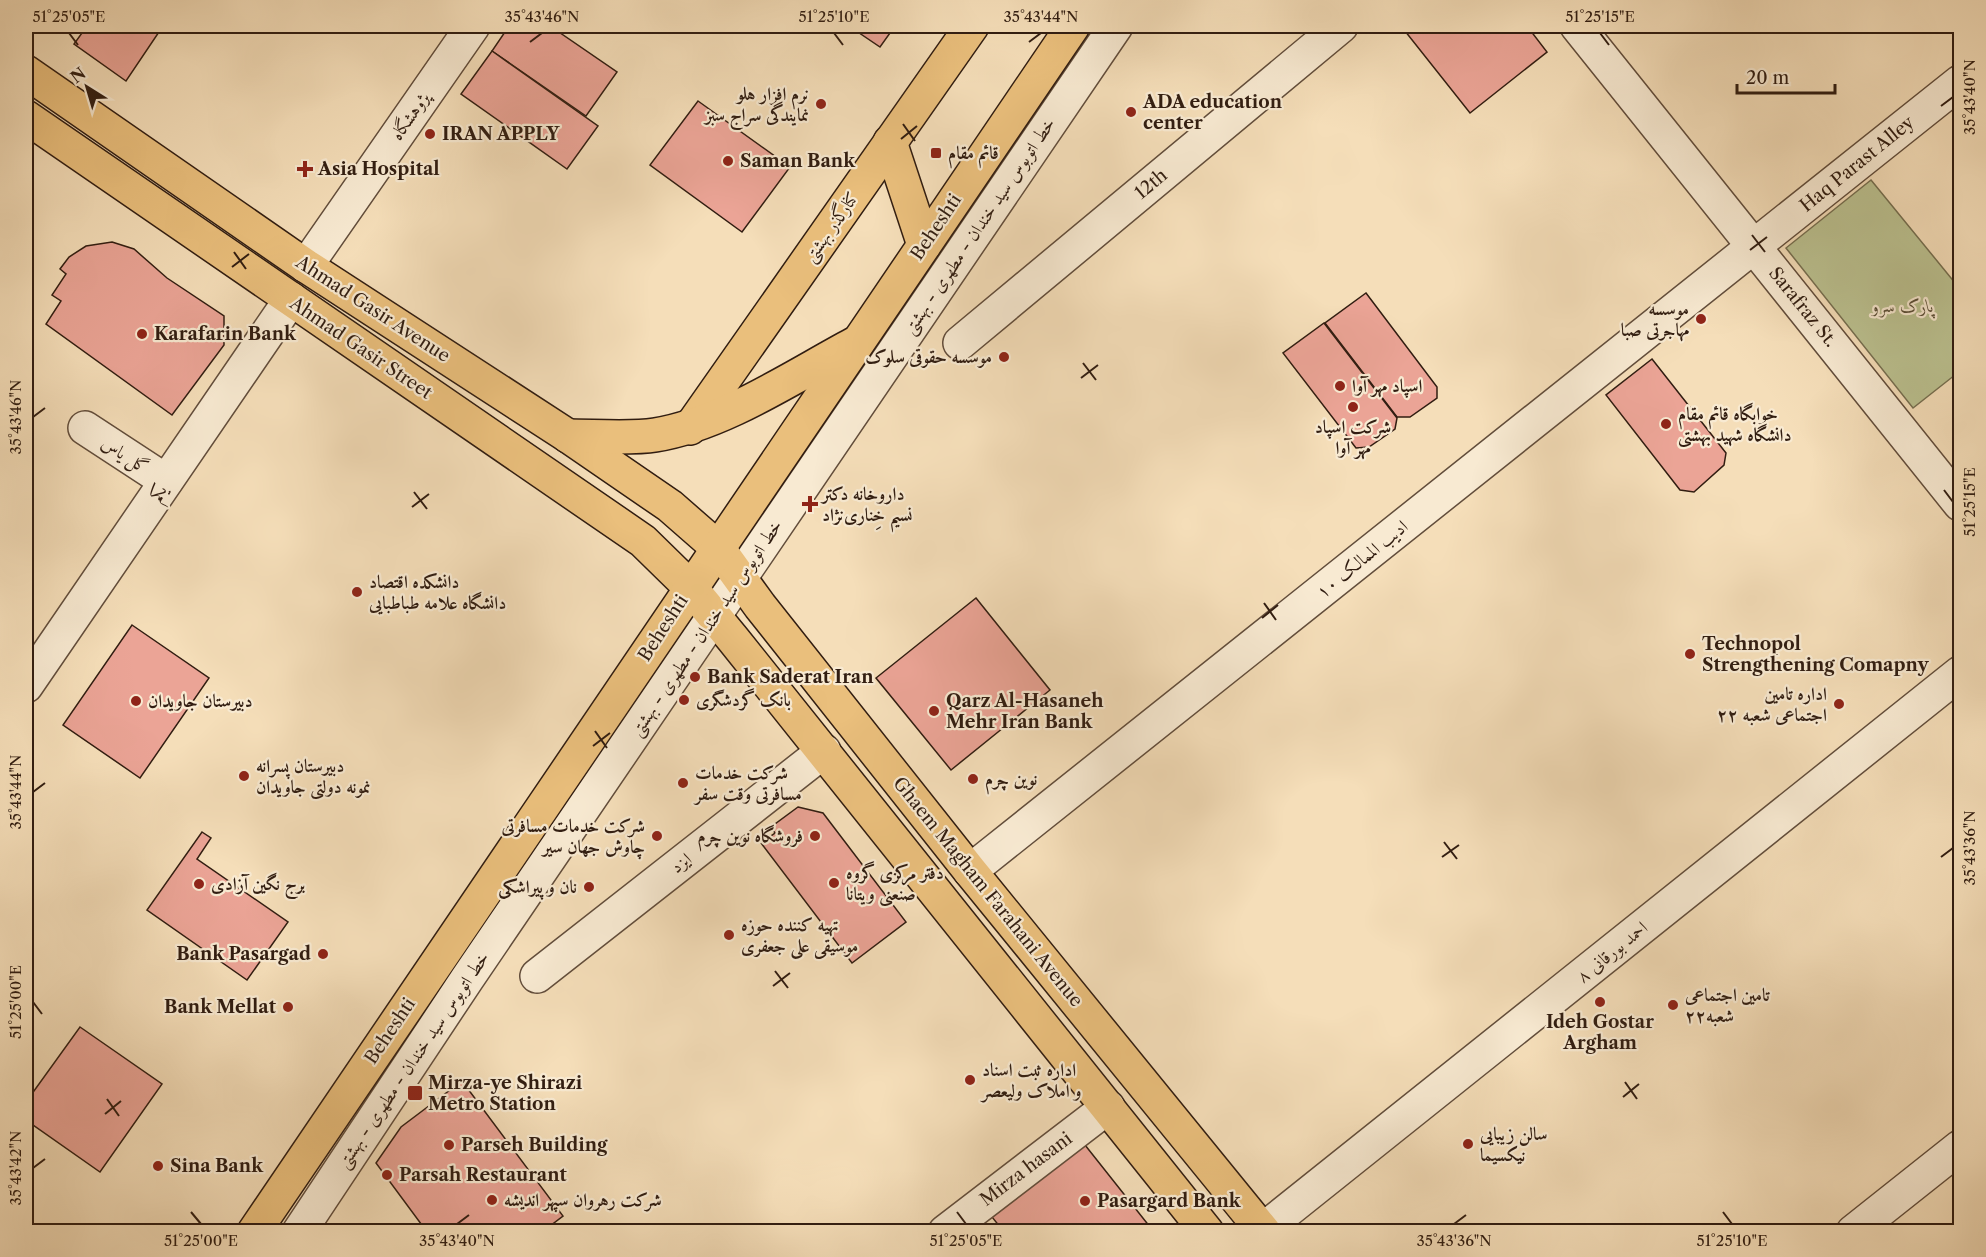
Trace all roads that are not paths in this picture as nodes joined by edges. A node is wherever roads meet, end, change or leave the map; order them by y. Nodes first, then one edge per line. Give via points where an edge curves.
1 (472, 26) edge
2 (972, 26) edge
3 (1073, 26) edge
4 (1116, 26) edge
5 (1341, 26) edge
6 (1578, 26) edge
7 (26, 72) edge
8 (1960, 82) edge
9 (26, 117) edge
10 (890, 142) junction
11 (924, 245) junction
12 (1754, 246) junction
13 (306, 266) junction
14 (291, 299) junction
15 (858, 341) junction
16 (960, 343) dead end
17 (85, 428) dead end
18 (690, 428) junction
19 (568, 436) junction
20 (166, 481) junction
21 (1960, 504) edge
22 (718, 548) junction
23 (740, 578) junction
24 (690, 587) junction
25 (714, 615) junction
26 (1960, 673) edge
27 (26, 686) edge
28 (824, 751) junction
29 (970, 872) junction
30 (537, 976) dead end
31 (1108, 1107) junction
32 (1960, 1147) edge
33 (1264, 1231) edge
34 (254, 1232) edge
35 (299, 1232) edge
36 (945, 1232) edge
37 (1207, 1232) edge
38 (1853, 1232) edge

1 - 13 street, پژوهشگاه
2 - 10 main road, کنارگذر بهشتی
3 - 11 main road, Beheshti
4 - 23 street, خط اتوبوس سید خندان - مطهری - بهشتی
5 - 16 street, 12th
6 - 12 street, Sarafraz St.
7 - 13 main road, Ahmad Gasir Avenue
8 - 12 street, Haq Parast Alley
9 - 14 main road, Ahmad Gasir Street
10 - 11 main road
10 - 18 main road, کنارگذر بهشتی
11 - 15 main road, Beheshti
12 - 21 street, Sarafraz St.
12 - 29 street, ادیب الممالک ۱۰
13 - 19 main road, Ahmad Gasir Avenue
14 - 20 street, یکم
14 - 24 main road, Ahmad Gasir Street via 642,541
15 - 18 main road via 727,413
15 - 22 main road, Beheshti
17 - 20 street, گل یاس
18 - 19 main road via 653,436
19 - 22 main road, Ahmad Gasir Avenue via 670,506
20 - 27 street, یکم
22 - 23 main road, Ghaem Magham Farahani Avenue
22 - 24 main road, Beheshti
23 - 25 street, خط اتوبوس سید خندان - مطهری - بهشتی
23 - 29 main road, Ghaem Magham Farahani Avenue
24 - 25 main road
24 - 34 main road, Beheshti
25 - 28 main road
25 - 35 street, خط اتوبوس سید خندان - مطهری - بهشتی
26 - 33 street, احمد بورقانی ۸
28 - 30 street, ایزد
28 - 31 main road
29 - 33 main road, Ghaem Magham Farahani Avenue
31 - 36 street, Mirza hasani
31 - 37 main road
32 - 38 street

